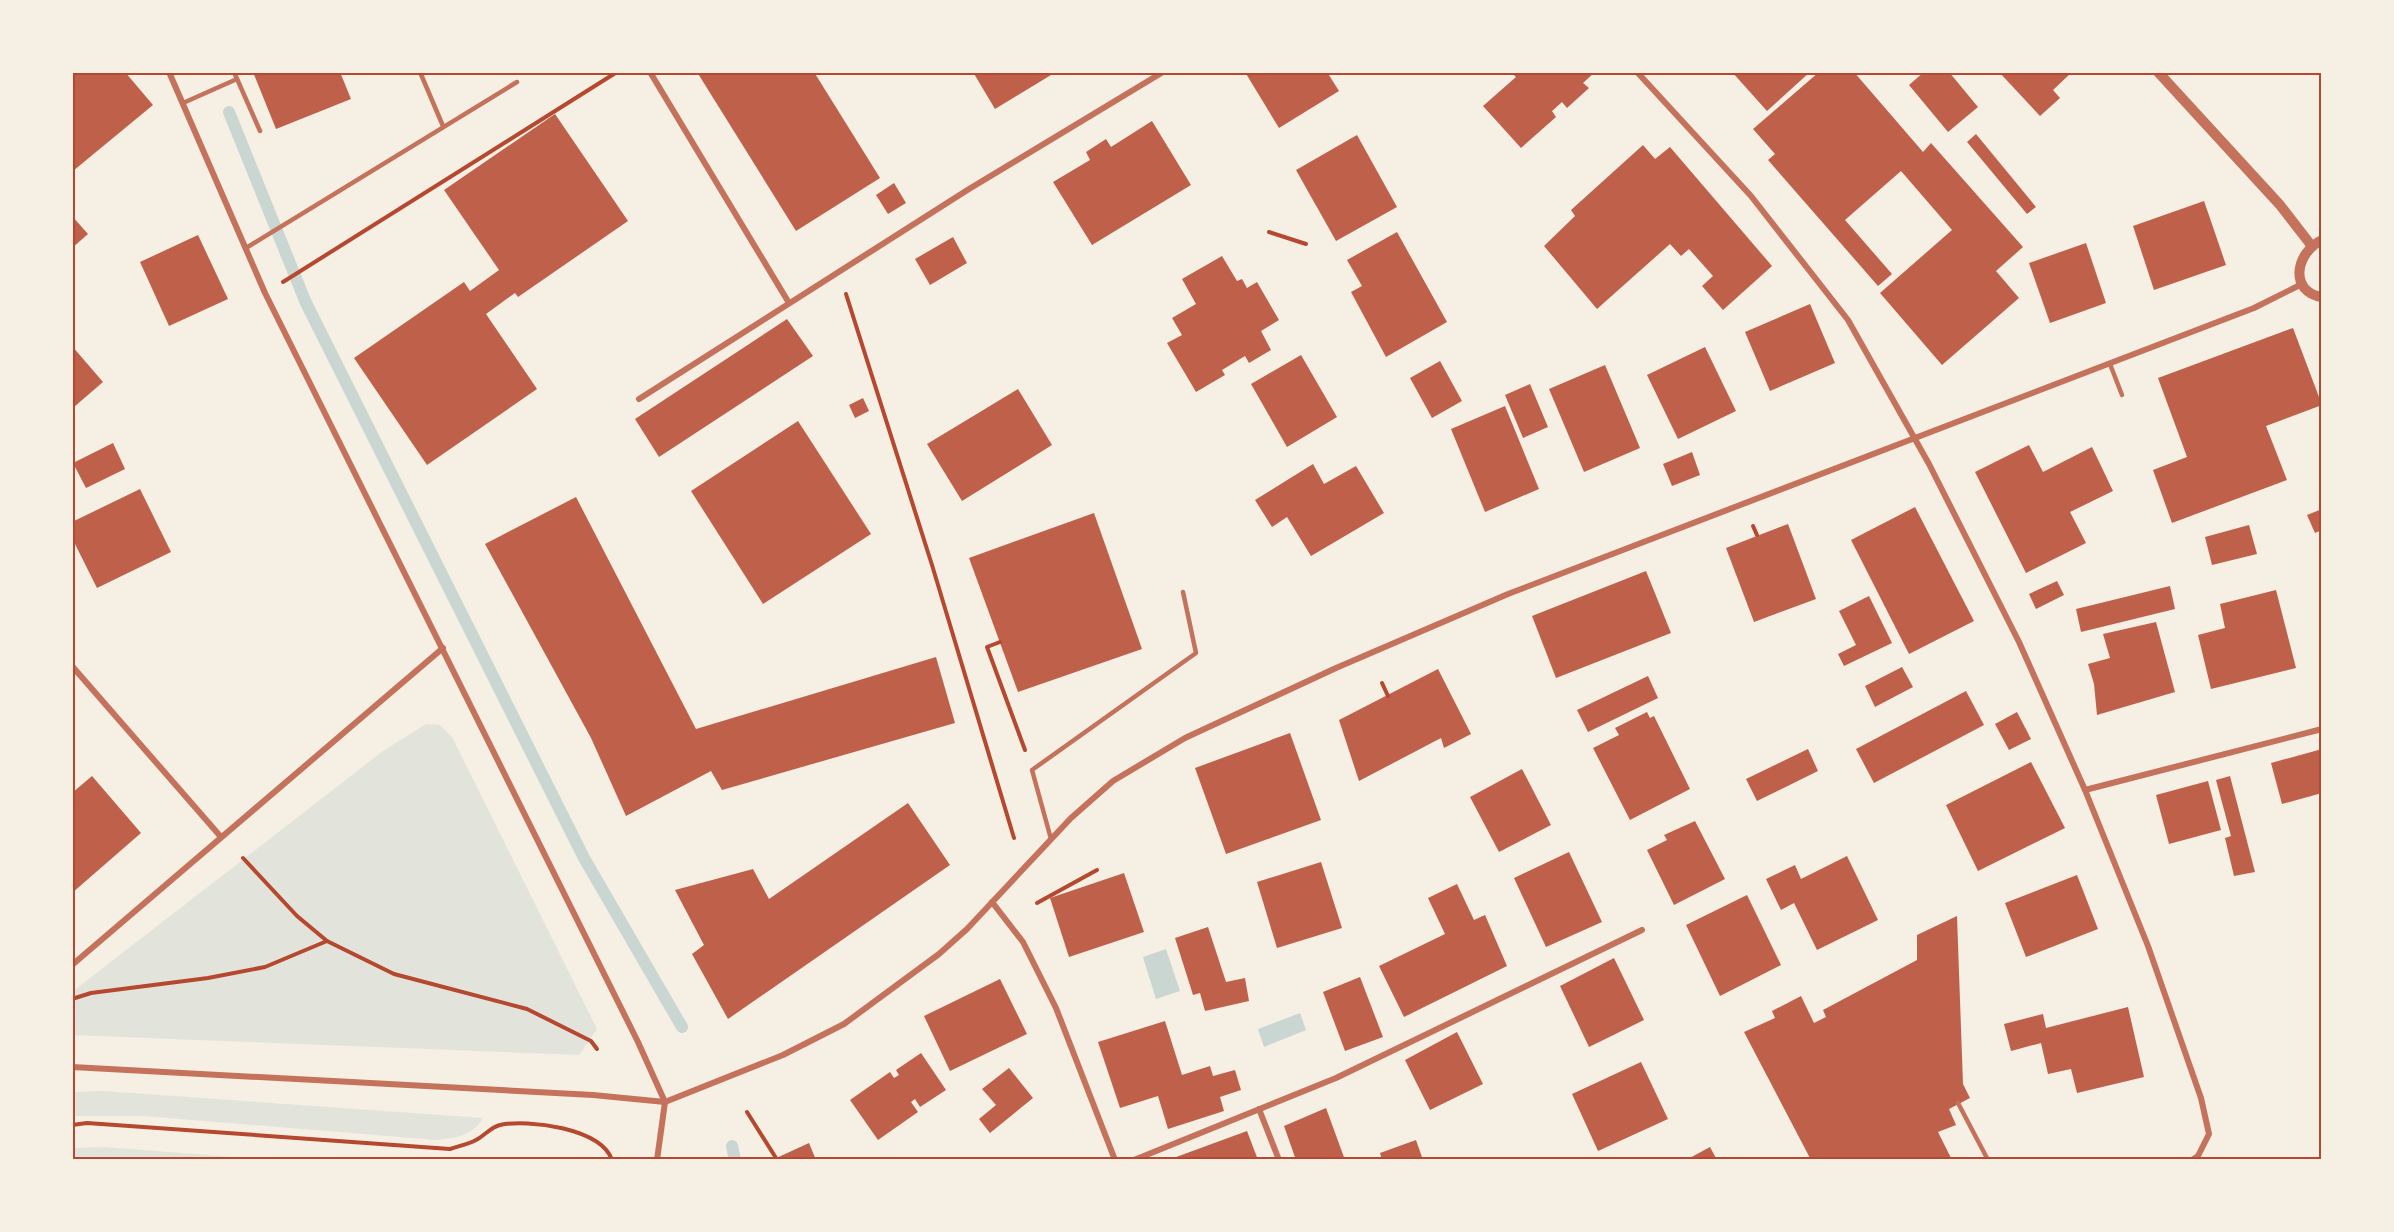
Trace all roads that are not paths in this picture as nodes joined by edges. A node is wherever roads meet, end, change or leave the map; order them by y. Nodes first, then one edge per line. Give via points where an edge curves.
1 (169, 72) edge
2 (234, 72) edge
3 (420, 72) edge
4 (650, 72) edge
5 (1163, 72) edge
6 (1637, 72) edge
7 (2158, 72) edge
8 (237, 79) junction
9 (517, 82) dead end
10 (183, 103) junction
11 (443, 126) junction
12 (260, 131) dead end
13 (2322, 240) edge
14 (2311, 245) junction
15 (246, 248) junction
16 (2302, 284) junction
17 (2322, 297) edge
18 (789, 303) junction
19 (2110, 364) junction
20 (2122, 395) dead end
21 (639, 399) dead end
22 (1916, 439) junction
23 (1183, 592) dead end
24 (443, 648) junction
25 (72, 666) edge
26 (2322, 729) edge
27 (2085, 790) junction
28 (221, 837) junction
29 (1051, 839) junction
30 (993, 902) junction
31 (1641, 930) dead end
32 (72, 965) edge
33 (72, 1066) edge
34 (665, 1102) junction
35 (1958, 1103) dead end
36 (1259, 1109) junction
37 (657, 1160) edge
38 (1115, 1160) edge
39 (1134, 1160) edge
40 (1279, 1160) edge
41 (1988, 1160) edge
42 (2192, 1160) edge

1 - 10 street
2 - 8 lane
3 - 11 lane
4 - 18 street
5 - 18 street
6 - 22 street via 1751,196 1848,320
7 - 14 street via 2280,205
8 - 10 lane
8 - 12 lane
9 - 11 lane
10 - 15 street
11 - 15 lane
13 - 14 street
14 - 16 street via 2301,256
15 - 24 street
16 - 17 street
16 - 19 street via 2254,308
18 - 21 street
19 - 20 lane
19 - 22 street
22 - 27 street via 2019,642
22 - 29 street via 1508,594 1305,682 1146,759 1113,781
23 - 29 lane via 1196,653 1032,770
24 - 28 street
24 - 34 street
25 - 28 street
26 - 27 street
27 - 42 street via 2148,946 2201,1098 2209,1134 2199,1155
28 - 32 street
29 - 30 street
30 - 34 street via 939,954 844,1024 783,1055
30 - 38 street via 1023,942 1056,1008
31 - 36 street via 1336,1078
33 - 34 street
34 - 37 street
35 - 41 lane
36 - 39 street
36 - 40 street

